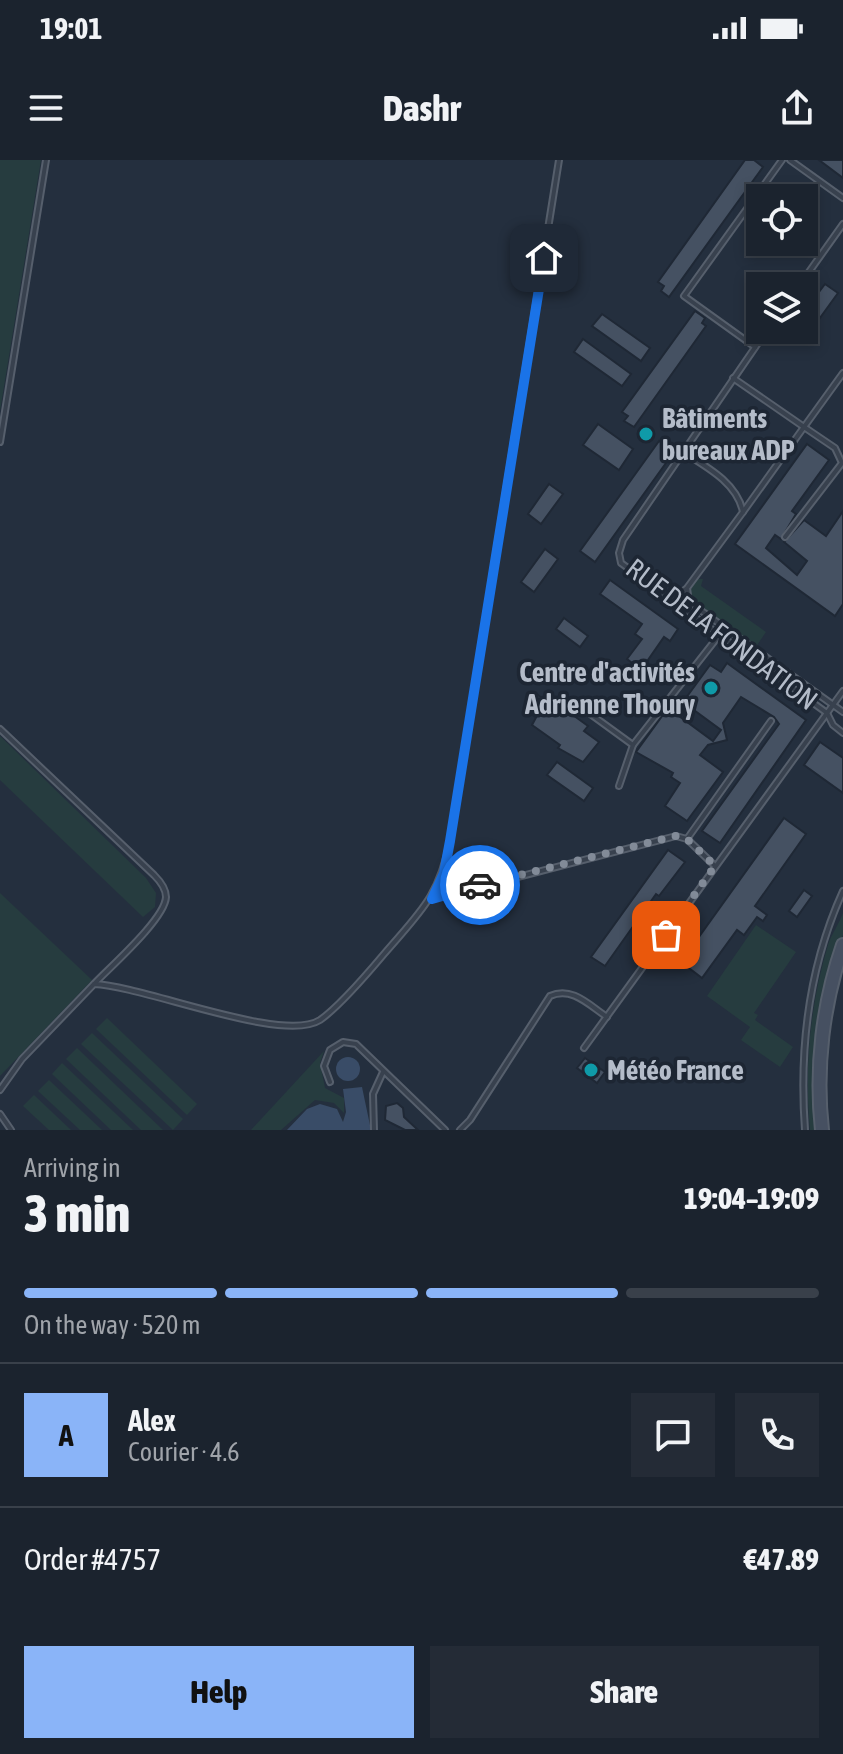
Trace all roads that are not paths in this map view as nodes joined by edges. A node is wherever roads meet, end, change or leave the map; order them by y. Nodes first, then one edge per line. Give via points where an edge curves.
1 (46, 160) edge
2 (559, 160) edge
3 (782, 160) edge
4 (790, 160) edge
5 (843, 198) edge
6 (843, 224) edge
7 (809, 272) edge
8 (757, 344) edge
9 (755, 347) junction
10 (843, 373) edge
11 (733, 378) junction
12 (804, 427) junction
13 (0, 442) edge
14 (683, 452) junction
15 (743, 512) junction
16 (785, 537) dead end
17 (687, 588) junction
18 (663, 595) junction
19 (724, 629) junction
20 (720, 636) junction
21 (843, 691) edge
22 (584, 704) dead end
23 (832, 708) junction
24 (843, 712) edge
25 (827, 713) junction
26 (771, 721) dead end
27 (0, 729) edge
28 (843, 733) edge
29 (633, 745) junction
30 (619, 786) dead end
31 (687, 839) junction
32 (715, 866) junction
33 (843, 891) edge
34 (432, 899) junction
35 (843, 945) edge
36 (843, 966) edge
37 (94, 984) junction
38 (607, 1017) junction
39 (584, 1048) dead end
40 (383, 1072) junction
41 (330, 1082) dead end
42 (0, 1090) edge
43 (0, 1114) edge
44 (11, 1130) edge
45 (374, 1130) edge
46 (445, 1130) edge
47 (460, 1130) edge
48 (805, 1130) edge
49 (822, 1130) edge
50 (830, 1130) edge

1 - 13 lane
2 - 34 lane via 450,841
3 - 9 lane via 684,296
4 - 5 lane
6 - 7 lane
8 - 9 lane, RUE DE LA FONDATION
9 - 11 lane, RUE DE LA FONDATION
10 - 12 lane, RUE DE LA FONDATION
11 - 12 lane
11 - 14 lane, RUE DE LA FONDATION
12 - 15 lane, RUE DE LA FONDATION
12 - 16 lane via 835,448 842,463
14 - 15 lane via 727,482 740,496
14 - 18 lane, RUE DE LA FONDATION via 619,553 624,568
15 - 17 lane, RUE DE LA FONDATION
17 - 18 lane via 675,596
17 - 19 lane, RUE DE LA FONDATION via 692,606
18 - 20 lane, RUE DE LA FONDATION
19 - 20 lane
19 - 23 lane, RUE DE LA FONDATION
20 - 25 lane, RUE DE LA FONDATION
20 - 29 lane
21 - 23 lane
22 - 29 lane
23 - 24 lane, RUE DE LA FONDATION
23 - 25 lane
25 - 28 lane, RUE DE LA FONDATION
25 - 32 lane
26 - 31 lane
27 - 37 lane via 165,891 155,918
29 - 30 lane
31 - 32 lane
31 - 34 lane via 676,836
32 - 38 lane
33 - 48 lane via 810,997 803,1066
34 - 37 lane via 320,1020 303,1026 286,1027
35 - 49 main road via 824,1028
36 - 50 main road via 828,1046
37 - 42 lane via 22,1059
38 - 39 lane
38 - 47 lane via 573,994 550,996
40 - 41 lane via 356,1044 343,1042 327,1056 324,1066
40 - 45 lane via 373,1094
40 - 46 lane
43 - 44 lane

